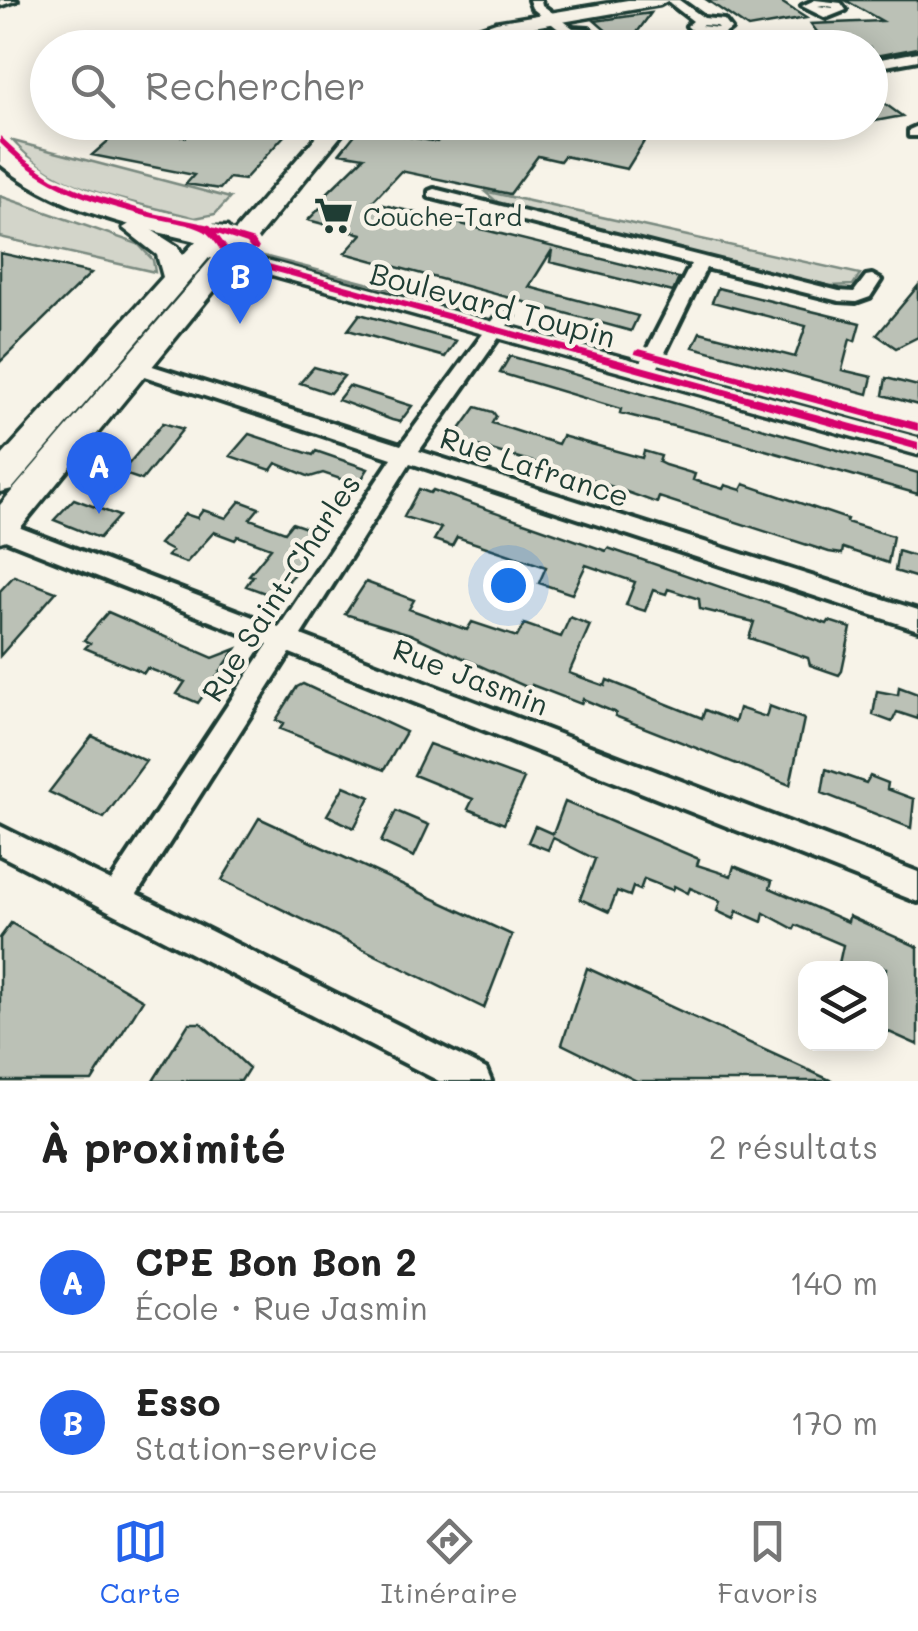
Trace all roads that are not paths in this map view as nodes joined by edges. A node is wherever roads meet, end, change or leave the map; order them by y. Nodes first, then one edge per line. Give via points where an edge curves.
1 (12, 0) edge
2 (600, 0) edge
3 (660, 0) edge
4 (672, 0) edge
5 (0, 3) edge
6 (543, 9) edge
7 (701, 21) dead end
8 (447, 30) edge
9 (487, 30) edge
10 (568, 30) edge
11 (918, 56) edge
12 (888, 62) edge
13 (300, 140) edge
14 (322, 140) edge
15 (0, 154) edge
16 (0, 182) edge
17 (434, 194) dead end
18 (136, 228) junction
19 (218, 246) junction
20 (700, 262) junction
21 (177, 278) junction
22 (872, 280) dead end
23 (500, 323) junction
24 (650, 364) junction
25 (136, 367) junction
26 (918, 427) edge
27 (918, 446) edge
28 (404, 456) junction
29 (0, 480) edge
30 (0, 529) edge
31 (918, 620) edge
32 (286, 638) junction
33 (0, 840) edge
34 (918, 887) edge
35 (117, 898) junction
36 (474, 1081) edge

1 - 5 street
2 - 6 main road
3 - 6 main road
4 - 7 street
6 - 8 main road
6 - 9 main road
6 - 10 street
11 - 12 street
13 - 19 main road
14 - 19 main road
15 - 19 main road via 58,194
16 - 18 main road via 31,198
17 - 20 street
18 - 19 main road
18 - 21 main road via 170,252
19 - 21 main road
19 - 23 street, Boulevard Toupin
19 - 25 main road
20 - 22 street via 852,298 869,291
20 - 24 street
21 - 29 main road
23 - 24 street, Boulevard Toupin
23 - 28 street, Rue Saint-Charles
24 - 26 street, Boulevard Toupin
24 - 27 street, Boulevard Toupin
25 - 28 street, Rue Lafrance
25 - 30 main road
28 - 31 street, Rue Lafrance
28 - 32 street, Rue Saint-Charles
30 - 32 street, Rue Jasmin
32 - 34 street, Rue Jasmin
32 - 35 street, Rue Saint-Charles
33 - 35 street
35 - 36 street

